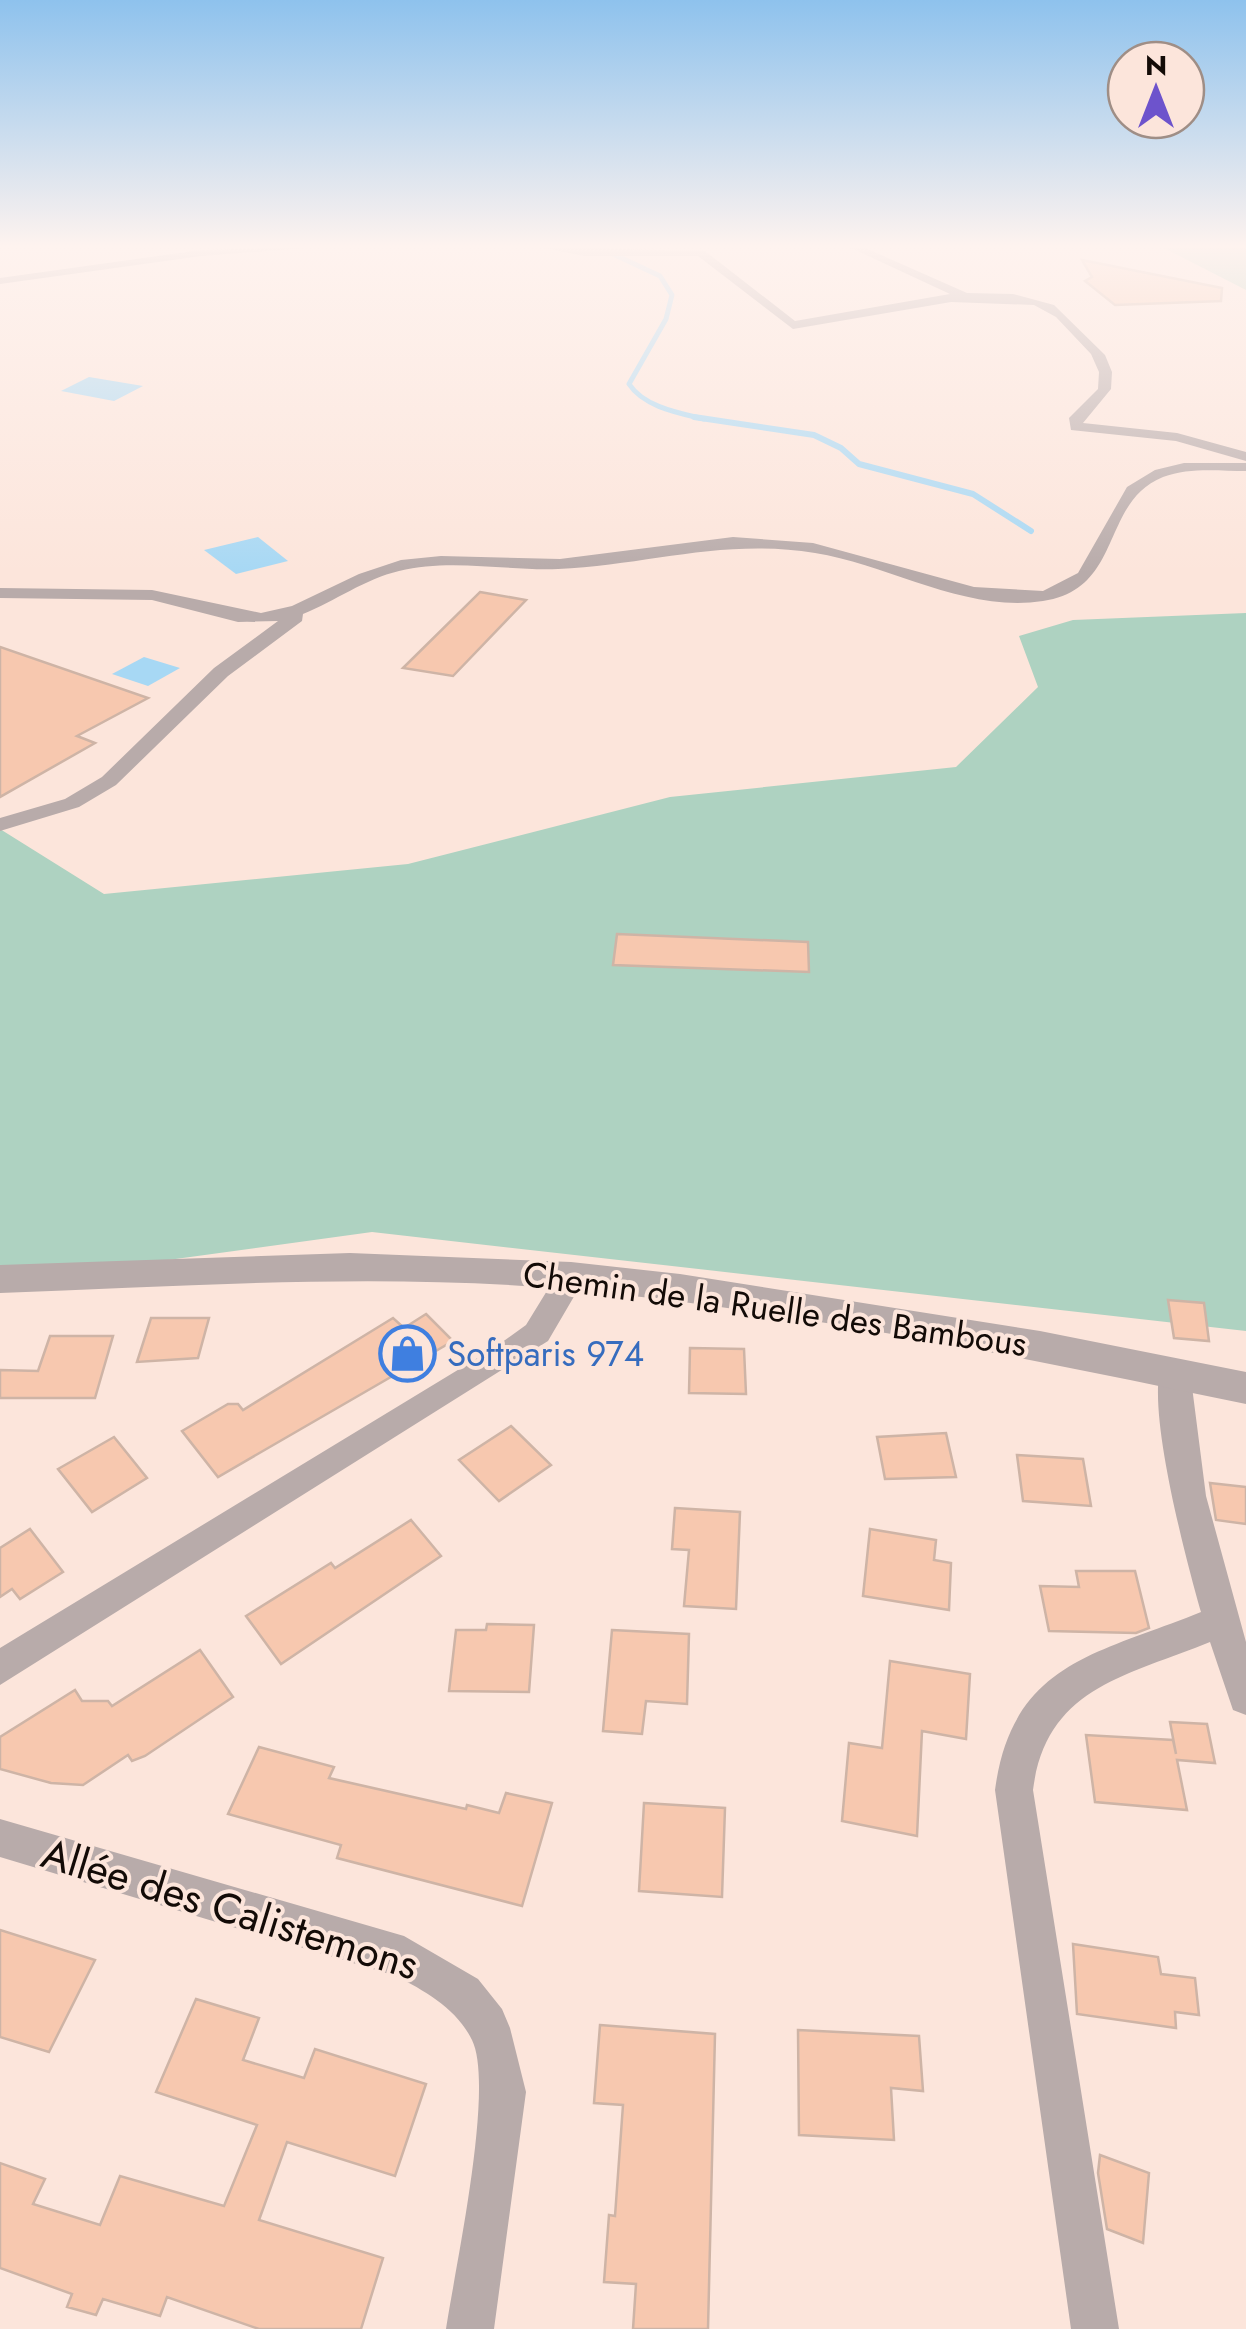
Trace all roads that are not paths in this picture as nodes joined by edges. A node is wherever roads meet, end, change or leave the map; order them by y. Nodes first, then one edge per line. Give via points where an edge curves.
1 (1100, 356) edge
2 (1246, 457) edge
3 (1246, 467) edge
4 (0, 593) edge
5 (308, 610) junction
6 (0, 825) edge
7 (571, 1276) junction
8 (0, 1279) edge
9 (1174, 1371) junction
10 (1246, 1388) edge
11 (1220, 1621) junction
12 (0, 1668) edge
13 (1246, 1698) edge
14 (0, 1838) edge
15 (470, 2329) edge
16 (1096, 2329) edge

1 - 2 street via 1106,385 1097,404 1072,423 1076,427 1166,435
3 - 5 street via 1148,478 1122,502 1082,582 1043,596 960,588 829,550 736,542 558,564 405,564 366,576
4 - 5 street via 165,596 238,618
5 - 6 street via 221,672 109,781 72,803
7 - 8 street, Chemin de la Ruelle des Bambous via 350,1267
7 - 9 street, Chemin de la Ruelle des Bambous via 756,1300
7 - 12 street via 538,1333 505,1356
9 - 10 street, Chemin de la Ruelle des Bambous
9 - 11 street via 1176,1436
11 - 13 street
11 - 16 street via 1069,1683 1037,1718 1014,1770
14 - 15 street, Allée des Calistemons via 404,1957 450,1980 474,2002 501,2054 504,2092

